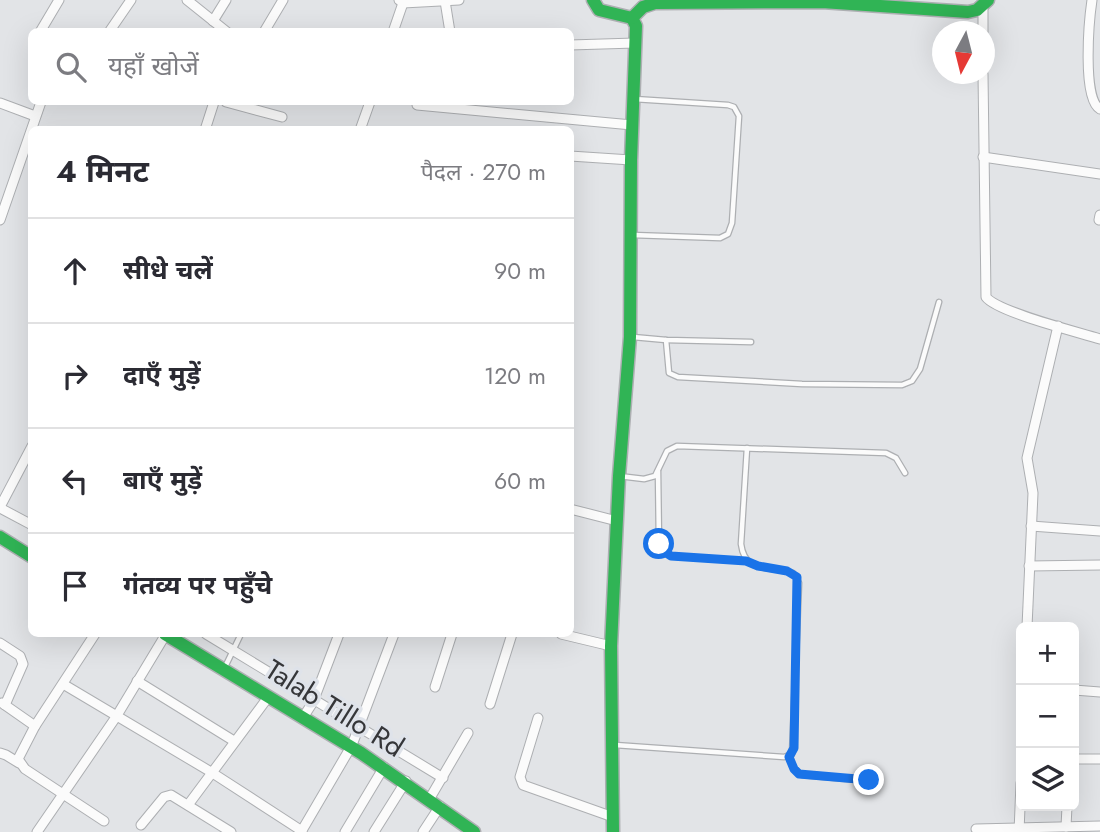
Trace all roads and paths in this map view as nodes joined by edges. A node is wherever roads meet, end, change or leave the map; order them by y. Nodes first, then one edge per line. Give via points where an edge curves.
1 (59, 0) edge
2 (131, 0) edge
3 (187, 0) edge
4 (226, 0) edge
5 (283, 0) edge
6 (459, 0) edge
7 (593, 0) edge
8 (1092, 0) edge
9 (401, 1) edge
10 (445, 1) edge
11 (986, 3) edge
12 (922, 4) edge
13 (632, 18) junction
14 (213, 21) junction
15 (984, 21) edge
16 (42, 28) edge
17 (112, 28) edge
18 (222, 28) edge
19 (266, 28) edge
20 (394, 28) edge
21 (449, 28) edge
22 (635, 43) junction
23 (574, 45) edge
24 (983, 84) edge
25 (633, 99) junction
26 (0, 103) edge
27 (40, 105) edge
28 (213, 105) edge
29 (237, 105) edge
30 (369, 105) edge
31 (417, 105) dead end
32 (1100, 109) edge
33 (35, 116) junction
34 (282, 117) dead end
35 (632, 125) junction
36 (32, 126) edge
37 (206, 126) edge
38 (361, 126) edge
39 (28, 139) edge
40 (574, 156) edge
41 (983, 157) junction
42 (631, 160) junction
43 (1100, 174) edge
44 (0, 220) edge
45 (631, 234) junction
46 (939, 302) dead end
47 (1058, 326) junction
48 (630, 337) junction
49 (1100, 339) edge
50 (666, 341) junction
51 (751, 342) dead end
52 (747, 448) junction
53 (28, 454) edge
54 (658, 471) junction
55 (905, 473) dead end
56 (620, 476) junction
57 (0, 507) edge
58 (574, 510) edge
59 (617, 521) junction
60 (28, 523) edge
61 (1031, 526) junction
62 (1100, 531) edge
63 (0, 537) edge
64 (28, 554) edge
65 (746, 561) junction
66 (1100, 565) edge
67 (1029, 566) junction
68 (1027, 622) edge
69 (93, 637) edge
70 (163, 637) edge
71 (173, 637) edge
72 (209, 637) edge
73 (240, 637) edge
74 (338, 637) edge
75 (393, 637) edge
76 (451, 637) edge
77 (511, 637) edge
78 (574, 637) edge
79 (0, 643) edge
80 (611, 646) junction
81 (230, 658) junction
82 (138, 681) junction
83 (63, 684) junction
84 (435, 687) dead end
85 (1079, 690) edge
86 (1100, 692) edge
87 (269, 696) junction
88 (3, 704) edge
89 (490, 704) dead end
90 (310, 706) junction
91 (116, 717) junction
92 (538, 718) dead end
93 (35, 726) junction
94 (468, 733) dead end
95 (357, 735) junction
96 (234, 741) junction
97 (611, 744) junction
98 (0, 754) edge
99 (789, 757) junction
100 (1079, 759) edge
101 (1100, 759) edge
102 (19, 763) junction
103 (384, 766) junction
104 (211, 772) junction
105 (869, 780) dead end
106 (406, 781) junction
107 (438, 790) junction
108 (65, 794) junction
109 (188, 805) junction
110 (1020, 811) edge
111 (1067, 811) edge
112 (613, 817) junction
113 (104, 821) dead end
114 (141, 825) dead end
115 (1100, 826) edge
116 (1066, 827) junction
117 (976, 829) dead end
118 (1019, 830) edge
119 (301, 831) edge
120 (37, 832) edge
121 (231, 832) edge
122 (345, 832) edge
123 (374, 832) edge
124 (423, 832) edge
125 (474, 832) edge
126 (613, 832) edge

1 - 16 street
2 - 17 street
3 - 14 street
4 - 14 street
5 - 19 street
6 - 10 street
7 - 13 street via 599,11
8 - 32 street via 1088,45 1091,97
9 - 10 street
9 - 20 street
10 - 21 street
11 - 12 street via 968,12
11 - 15 street
12 - 13 street via 655,3
13 - 22 street
14 - 18 street
22 - 23 street
22 - 25 street
24 - 41 street
25 - 35 street
25 - 45 lane via 728,105 739,116 728,234 720,238
26 - 33 street
27 - 33 street
28 - 37 street
29 - 34 street
30 - 38 street
31 - 35 street
33 - 36 street
35 - 42 street
39 - 44 street
40 - 42 street
41 - 43 street
41 - 47 street via 986,296 994,304
42 - 45 street
45 - 48 street
46 - 50 lane via 920,369 912,381 902,385 672,376 667,368
47 - 49 street
47 - 61 street via 1028,448
48 - 50 lane
48 - 56 street
50 - 51 lane
52 - 54 lane via 677,446 667,451
52 - 55 lane via 886,453 896,458
52 - 65 lane via 741,544
53 - 57 street
54 - 56 lane via 650,478
54 - 65 lane via 662,550 671,556
56 - 59 street
57 - 60 street
58 - 59 street
59 - 80 street
61 - 62 street
61 - 67 street
63 - 64 street
65 - 99 lane via 793,573 799,583 794,748
66 - 67 street
67 - 68 street
69 - 83 street
70 - 82 street
71 - 81 street, Talab Tillo Rd
72 - 81 street
73 - 81 lane
74 - 90 street
75 - 95 street
76 - 84 street
77 - 89 street
78 - 80 street
79 - 88 street via 20,656 23,664
80 - 97 street
81 - 87 street, Talab Tillo Rd
81 - 90 street
82 - 91 street
82 - 96 street
83 - 91 street
83 - 93 street
85 - 86 street
87 - 90 street, Talab Tillo Rd
87 - 96 street
88 - 93 street
90 - 95 street, Talab Tillo Rd
90 - 95 street
91 - 104 street
91 - 108 street
92 - 112 street via 520,781
93 - 102 street via 19,753
94 - 107 street
95 - 103 street, Talab Tillo Rd
95 - 107 street
95 - 119 street
96 - 104 street
97 - 99 lane
97 - 112 street
98 - 102 street
99 - 105 lane via 799,774
100 - 101 street
102 - 108 street
103 - 106 street, Talab Tillo Rd
103 - 122 street
104 - 109 street
104 - 119 street
106 - 107 street, Talab Tillo Rd
106 - 123 street
107 - 124 street
107 - 125 street, Talab Tillo Rd
108 - 113 street
108 - 120 street
109 - 114 street via 166,795
109 - 121 street
110 - 118 street
111 - 116 street
112 - 126 street
115 - 116 street
116 - 118 street
117 - 118 street

